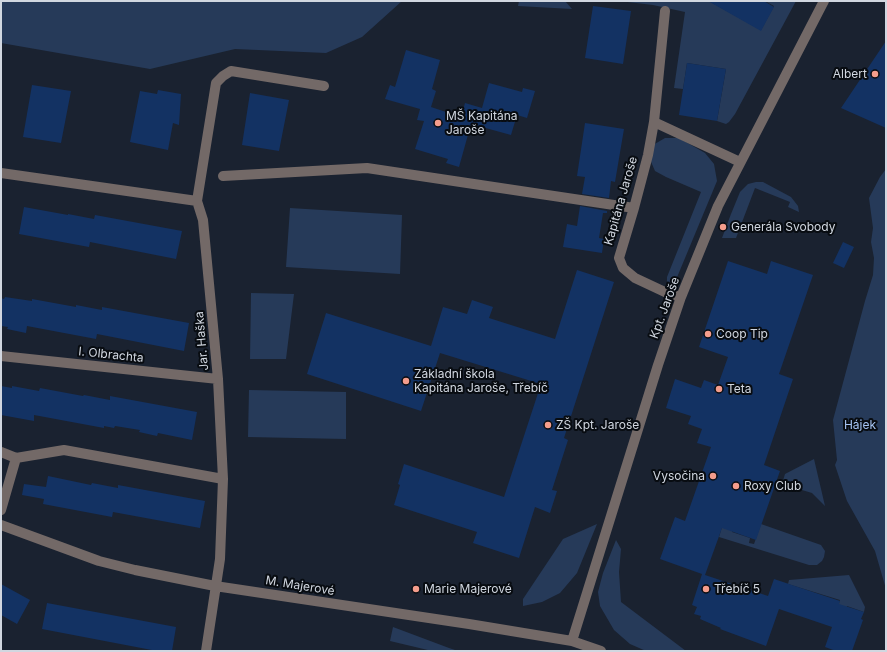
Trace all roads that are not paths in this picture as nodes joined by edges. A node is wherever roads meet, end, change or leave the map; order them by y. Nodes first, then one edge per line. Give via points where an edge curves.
1 (824, 1) edge
2 (666, 11) dead end
3 (324, 86) dead end
4 (654, 122) junction
5 (740, 162) junction
6 (1, 173) edge
7 (223, 176) dead end
8 (197, 202) junction
9 (634, 208) junction
10 (681, 297) junction
11 (1, 356) edge
12 (218, 379) junction
13 (1, 452) edge
14 (16, 458) junction
15 (223, 479) junction
16 (1, 510) edge
17 (1, 525) edge
18 (216, 586) junction
19 (572, 641) junction
20 (206, 651) edge
21 (601, 651) edge

1 - 5 street, Kpt. Jaroše
2 - 4 street, Kapitána Jaroše
3 - 8 street, Jar. Haška via 231,71 219,79 216,83
4 - 5 street
4 - 9 street, Kapitána Jaroše
5 - 10 street, Kpt. Jaroše via 718,206
6 - 8 street
7 - 9 street via 367,168
8 - 12 street, Jar. Haška via 203,220
9 - 10 street, Kapitána Jaroše via 619,258 623,268 635,278
10 - 19 street, Kpt. Jaroše
11 - 12 street, I. Olbrachta
12 - 15 street, Jar. Haška
13 - 14 street
14 - 15 street via 64,450
14 - 16 street
15 - 18 street, Jar. Haška via 220,559
17 - 18 street, M. Majerové via 99,561
18 - 19 street, M. Majerové
18 - 20 street, Jar. Haška
19 - 21 street, M. Majerové

